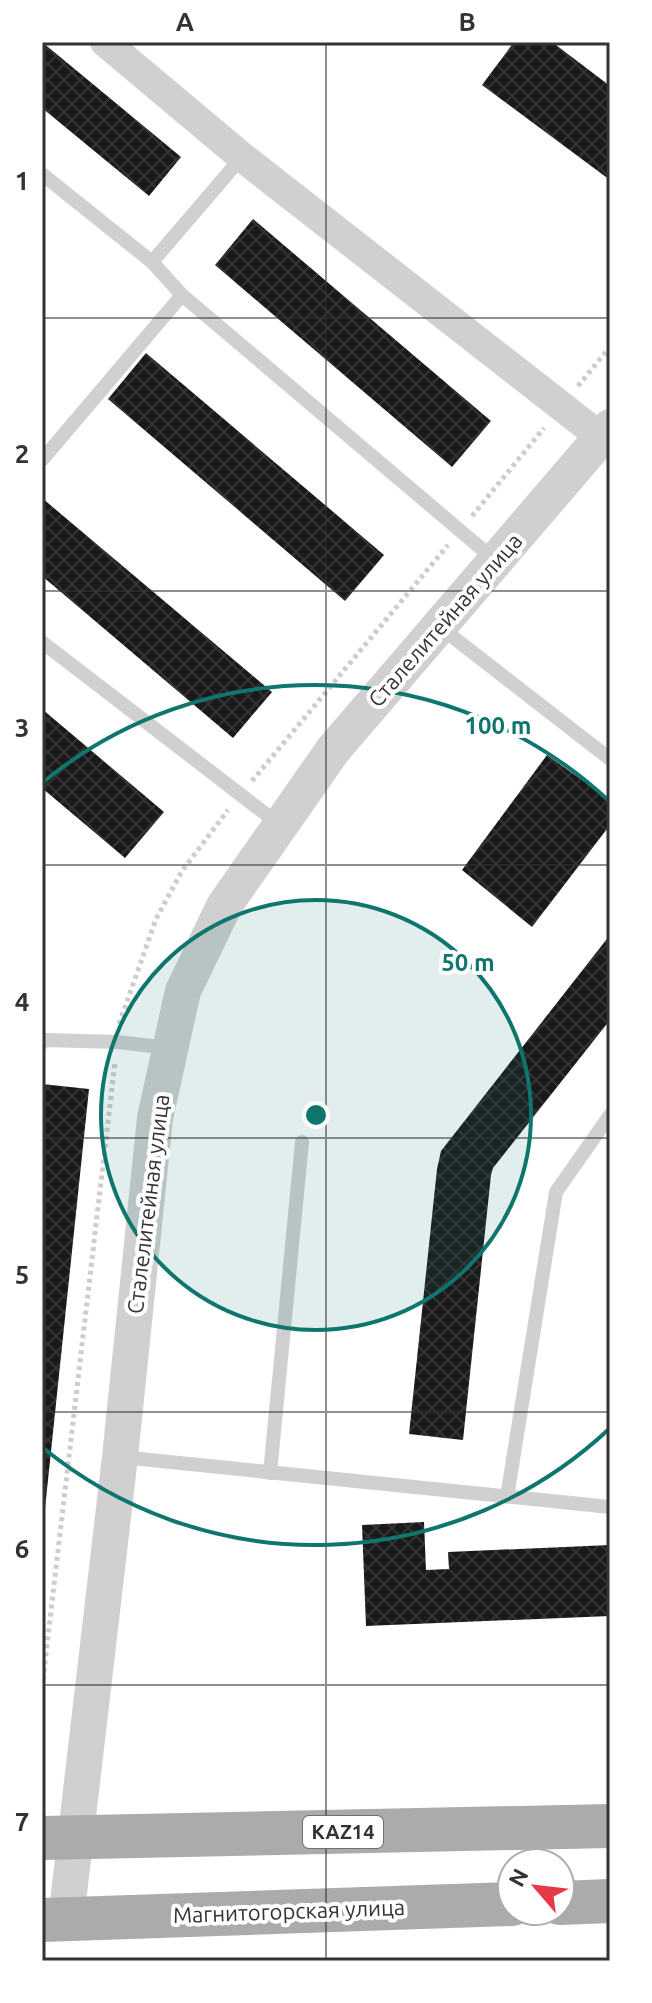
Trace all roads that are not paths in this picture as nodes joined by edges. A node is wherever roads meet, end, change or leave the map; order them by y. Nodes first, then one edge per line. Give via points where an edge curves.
1 (105, 42) edge
2 (242, 157) junction
3 (42, 174) edge
4 (152, 262) junction
5 (182, 295) junction
6 (606, 432) edge
7 (42, 460) edge
8 (496, 561) junction
9 (440, 627) junction
10 (42, 642) edge
11 (610, 759) edge
12 (280, 825) junction
13 (42, 1043) edge
14 (170, 1048) junction
15 (610, 1115) edge
16 (302, 1142) dead end
17 (120, 1457) junction
18 (270, 1473) junction
19 (507, 1497) junction
20 (610, 1507) edge
21 (610, 1826) edge
22 (59, 1837) edge
23 (610, 1901) edge
24 (576, 1902) edge
25 (496, 1905) edge
26 (54, 1919) edge

1 - 2 street
2 - 4 lane
2 - 6 street
3 - 4 lane
4 - 5 lane
5 - 7 lane
5 - 8 lane
6 - 8 street, Сталелитейная улица
8 - 9 street, Сталелитейная улица
9 - 11 lane
9 - 12 street, Сталелитейная улица via 333,750
10 - 12 lane
12 - 14 street, Сталелитейная улица via 224,906 183,991
13 - 14 lane
14 - 17 street, Сталелитейная улица via 155,1118
15 - 19 lane via 556,1192
16 - 18 lane
17 - 18 lane
17 - 22 street, Сталелитейная улица
18 - 19 lane
19 - 20 lane
21 - 22 main road, KAZ14
22 - 26 street, Магнитогорская улица
23 - 24 main road
25 - 26 main road, Магнитогорская улица

